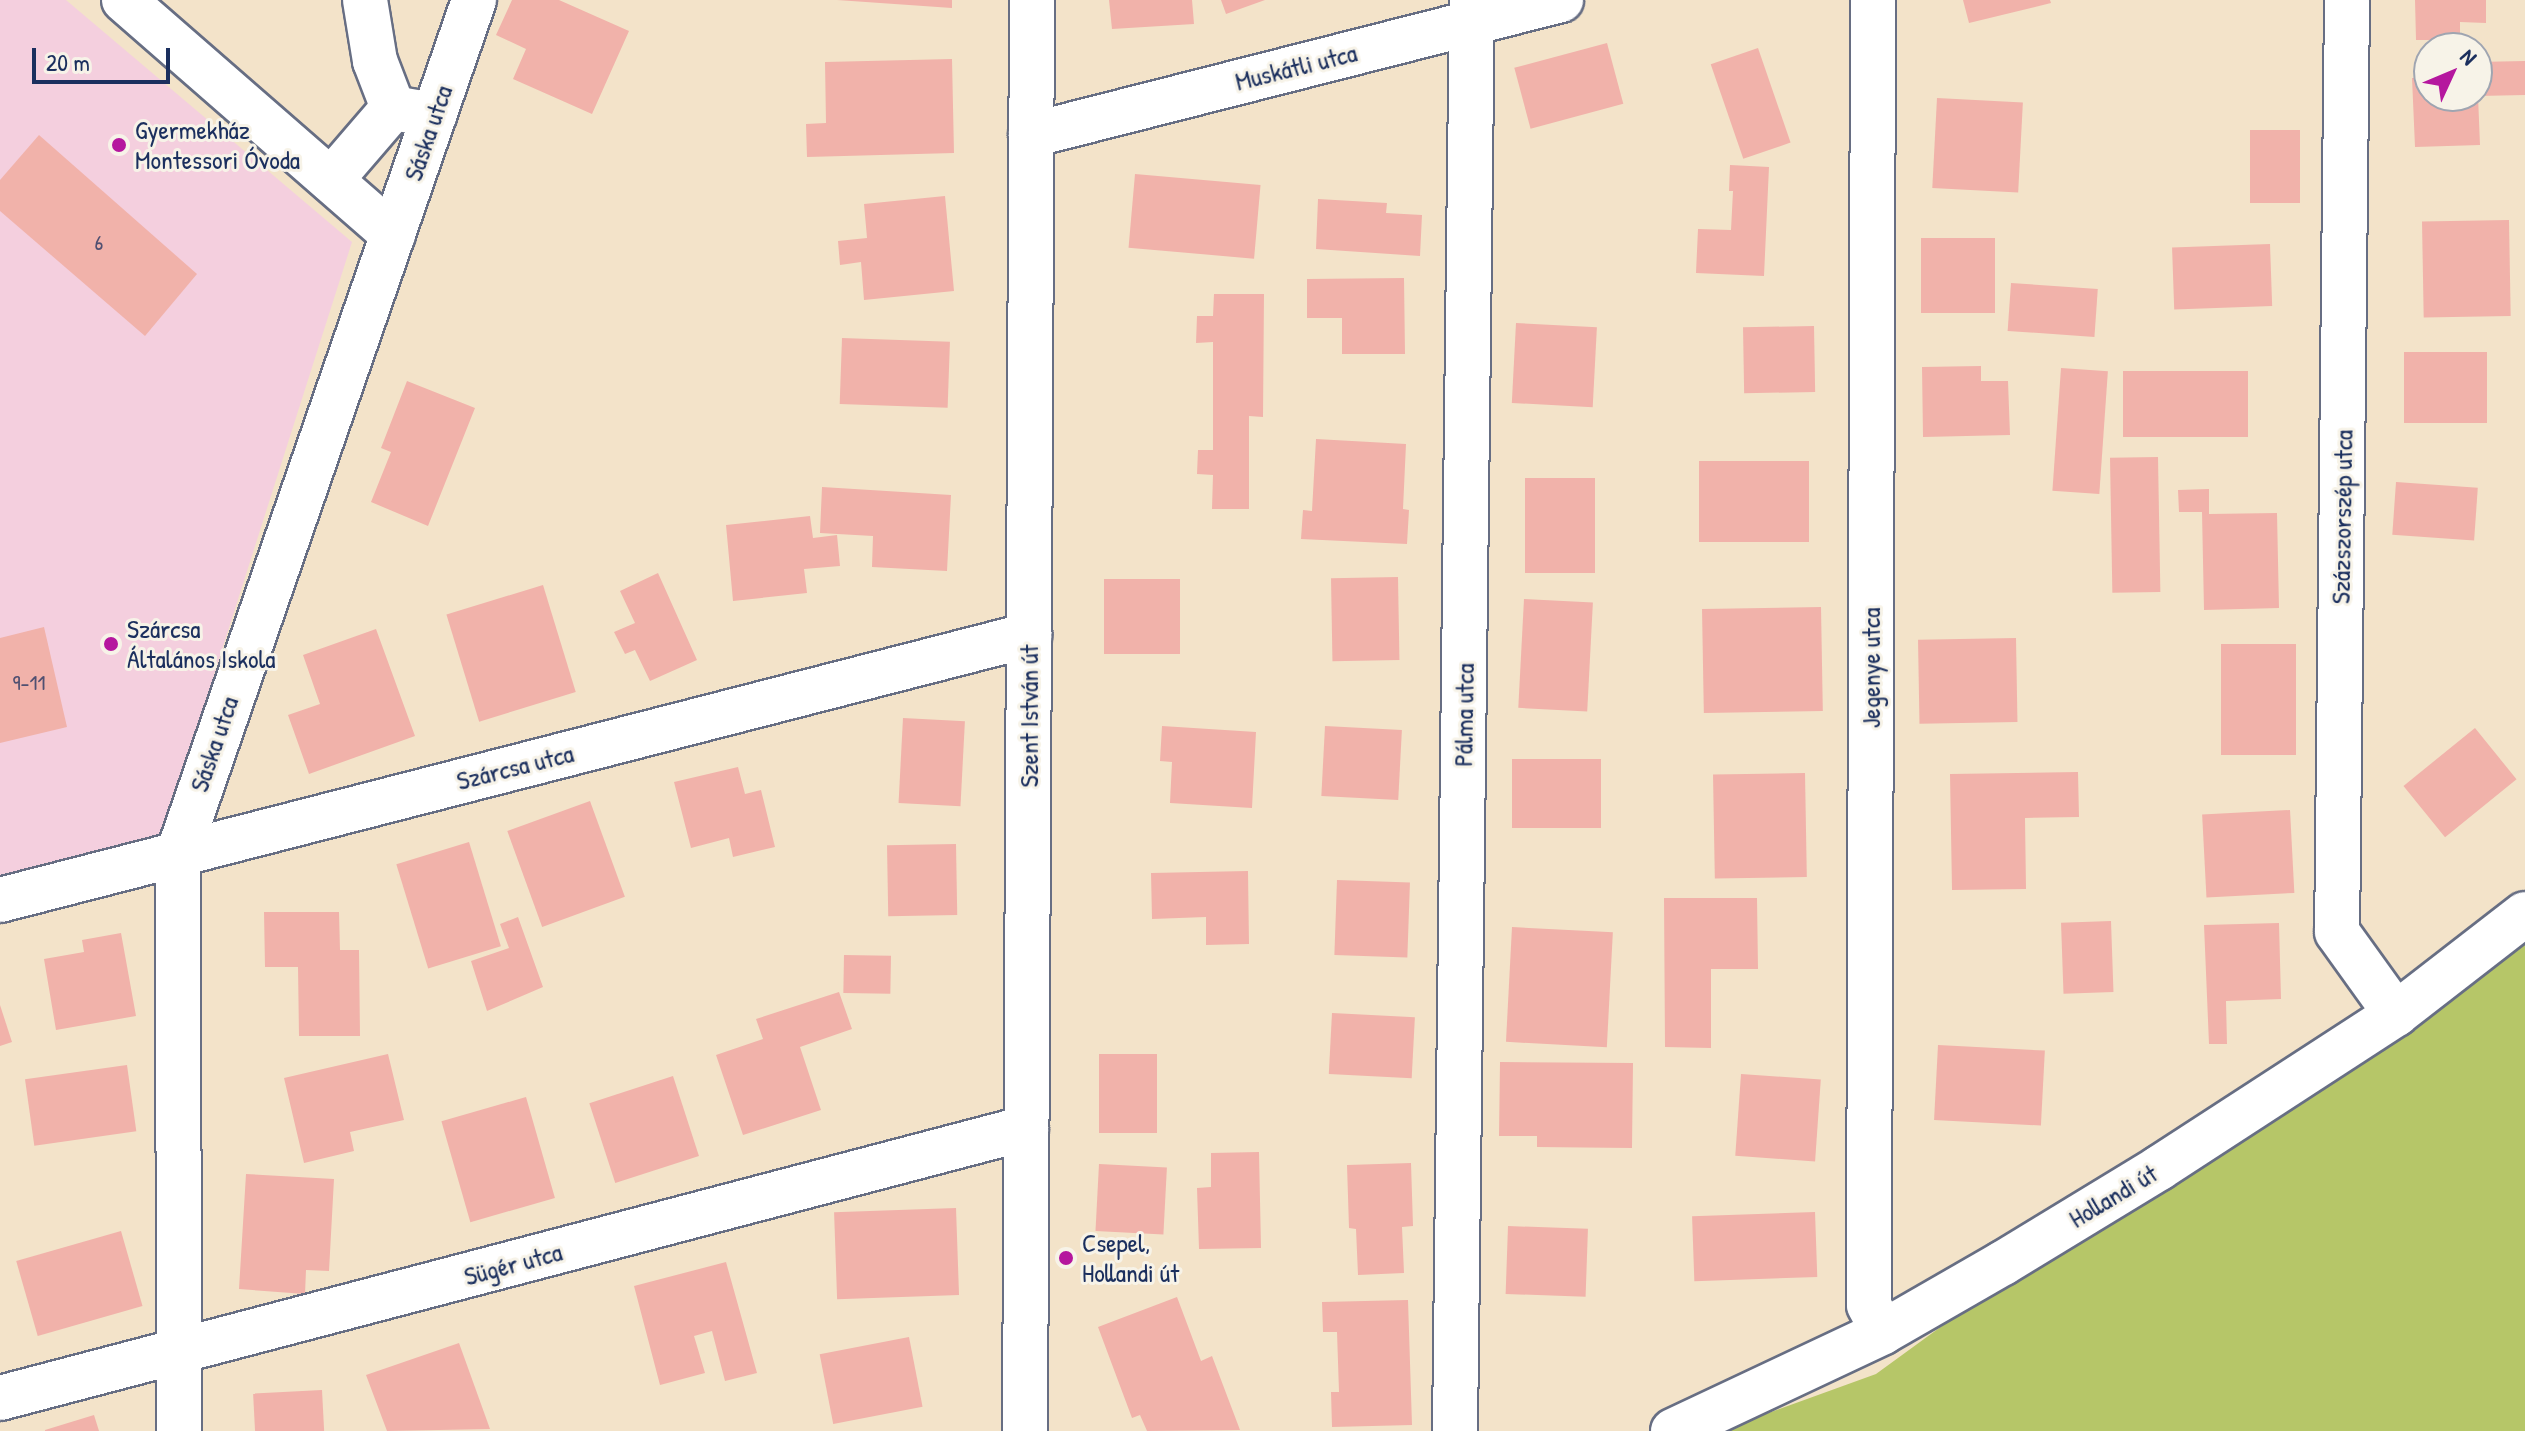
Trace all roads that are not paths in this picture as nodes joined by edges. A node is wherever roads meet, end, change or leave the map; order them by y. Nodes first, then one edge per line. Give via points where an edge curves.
1 (124, 0) edge
2 (365, 0) edge
3 (474, 0) edge
4 (1032, 0) edge
5 (1561, 0) edge
6 (1873, 0) edge
7 (2347, 0) edge
8 (1472, 11) edge
9 (414, 112) junction
10 (1031, 135) junction
11 (331, 180) junction
12 (393, 235) junction
13 (1029, 635) junction
14 (178, 854) junction
15 (0, 900) edge
16 (2525, 914) edge
17 (2396, 1014) junction
18 (1026, 1128) junction
19 (1883, 1332) junction
20 (177, 1353) junction
21 (0, 1398) edge
22 (179, 1431) edge
23 (1025, 1431) edge
24 (1455, 1431) edge
25 (1673, 1431) edge

1 - 11 street
2 - 9 street via 375,61
3 - 9 street, Sáska utca
4 - 10 street, Szent István út
5 - 8 street, Muskátli utca
6 - 19 street, Jegenye utca via 1869,1305
7 - 17 street, Százszorszép utca via 2337,932
8 - 10 street, Muskátli utca
8 - 24 street, Pálma utca
9 - 11 street
9 - 12 street, Sáska utca
10 - 13 street, Szent István út
11 - 12 street
12 - 14 street, Sáska utca
13 - 14 street, Szárcsa utca
13 - 18 street, Szent István út
14 - 15 street, Szárcsa utca
14 - 20 street, Sáska utca
16 - 17 street, Hollandi út
17 - 19 street, Hollandi út via 2159,1168
18 - 20 street, Sügér utca
18 - 23 street, Szent István út
19 - 25 street, Hollandi út
20 - 21 street, Sügér utca
20 - 22 street, Sáska utca

